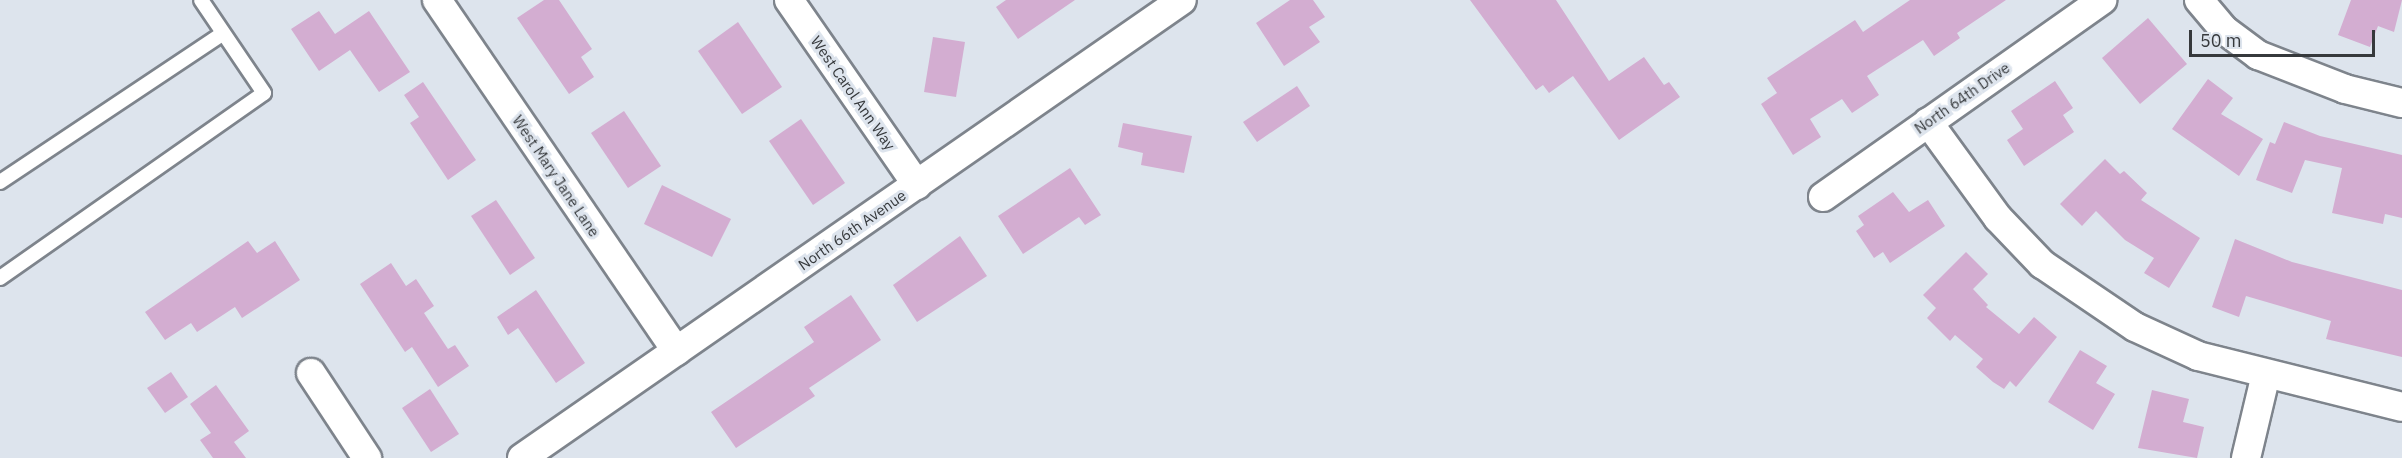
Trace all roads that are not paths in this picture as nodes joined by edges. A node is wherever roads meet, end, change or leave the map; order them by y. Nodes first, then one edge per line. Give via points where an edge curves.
1 (201, 0) edge
2 (437, 0) edge
3 (789, 0) edge
4 (2102, 0) edge
5 (2199, 0) edge
6 (1169, 4) edge
7 (223, 33) junction
8 (2402, 103) edge
9 (1928, 122) junction
10 (0, 182) edge
11 (917, 185) junction
12 (1822, 197) dead end
13 (0, 278) edge
14 (676, 351) junction
15 (311, 373) dead end
16 (2266, 374) junction
17 (2402, 407) edge
18 (367, 458) edge
19 (522, 458) edge
20 (2246, 458) edge

1 - 7 lane
2 - 14 street, West Mary Jane Lane
3 - 11 street, West Carol Ann Way
4 - 9 street, North 64th Drive
5 - 8 street via 2223,28 2258,55 2345,89
6 - 11 street, North 66th Avenue
7 - 10 lane
7 - 13 lane via 264,93
9 - 12 street, North 64th Drive
9 - 16 street via 1998,218 2042,264 2135,327 2198,356
11 - 14 street, North 66th Avenue
14 - 19 street, North 66th Avenue
15 - 18 street
16 - 17 street
16 - 20 street

